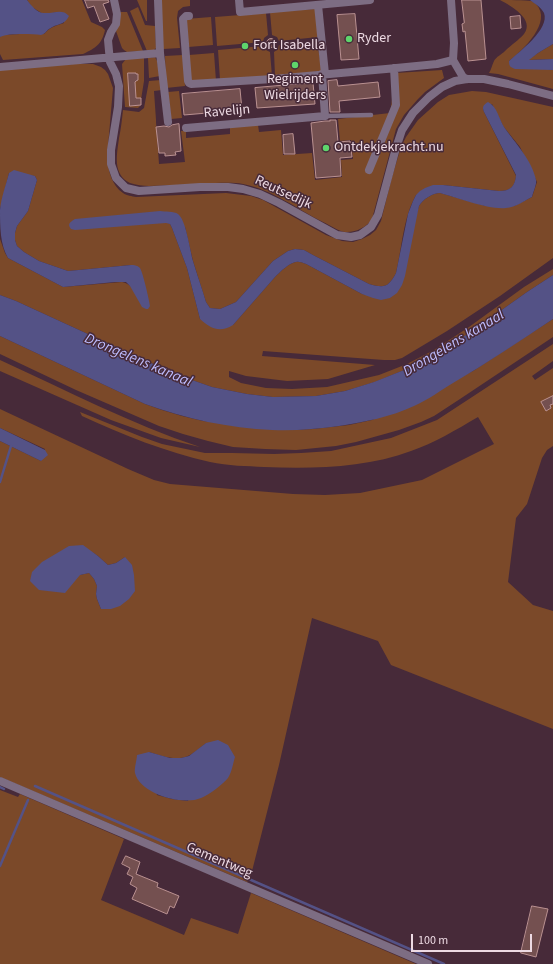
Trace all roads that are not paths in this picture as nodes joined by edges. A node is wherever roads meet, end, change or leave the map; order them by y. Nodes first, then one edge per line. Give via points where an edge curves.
1 (114, 0) edge
2 (158, 0) edge
3 (239, 0) edge
4 (366, 0) edge
5 (370, 0) edge
6 (451, 0) edge
7 (317, 3) edge
8 (188, 16) dead end
9 (160, 53) junction
10 (110, 58) junction
11 (453, 60) junction
12 (0, 67) edge
13 (394, 68) junction
14 (323, 74) junction
15 (467, 79) junction
16 (553, 96) edge
17 (371, 115) dead end
18 (326, 116) junction
19 (168, 122) dead end
20 (186, 128) dead end
21 (370, 170) dead end
22 (0, 781) edge
23 (428, 964) edge

1 - 10 street, Reutsedijk via 117,14 116,24 108,40
2 - 9 street
3 - 7 street via 240,12
4 - 5 street
4 - 7 street
6 - 11 street
7 - 14 street
8 - 14 street via 183,19 189,84
9 - 10 street
9 - 19 street
10 - 12 street
10 - 15 street, Reutsedijk via 119,86 111,164 116,178 126,188 139,191 200,187 243,189 279,203 337,235 351,237 370,227 378,215 402,130 413,113 442,87
11 - 13 street
11 - 15 street
13 - 14 street
13 - 21 street via 396,105
14 - 18 street
15 - 16 street, Reutsedijk via 484,79
17 - 18 lane
18 - 20 street, Ravelijn
22 - 23 street, Gementweg

